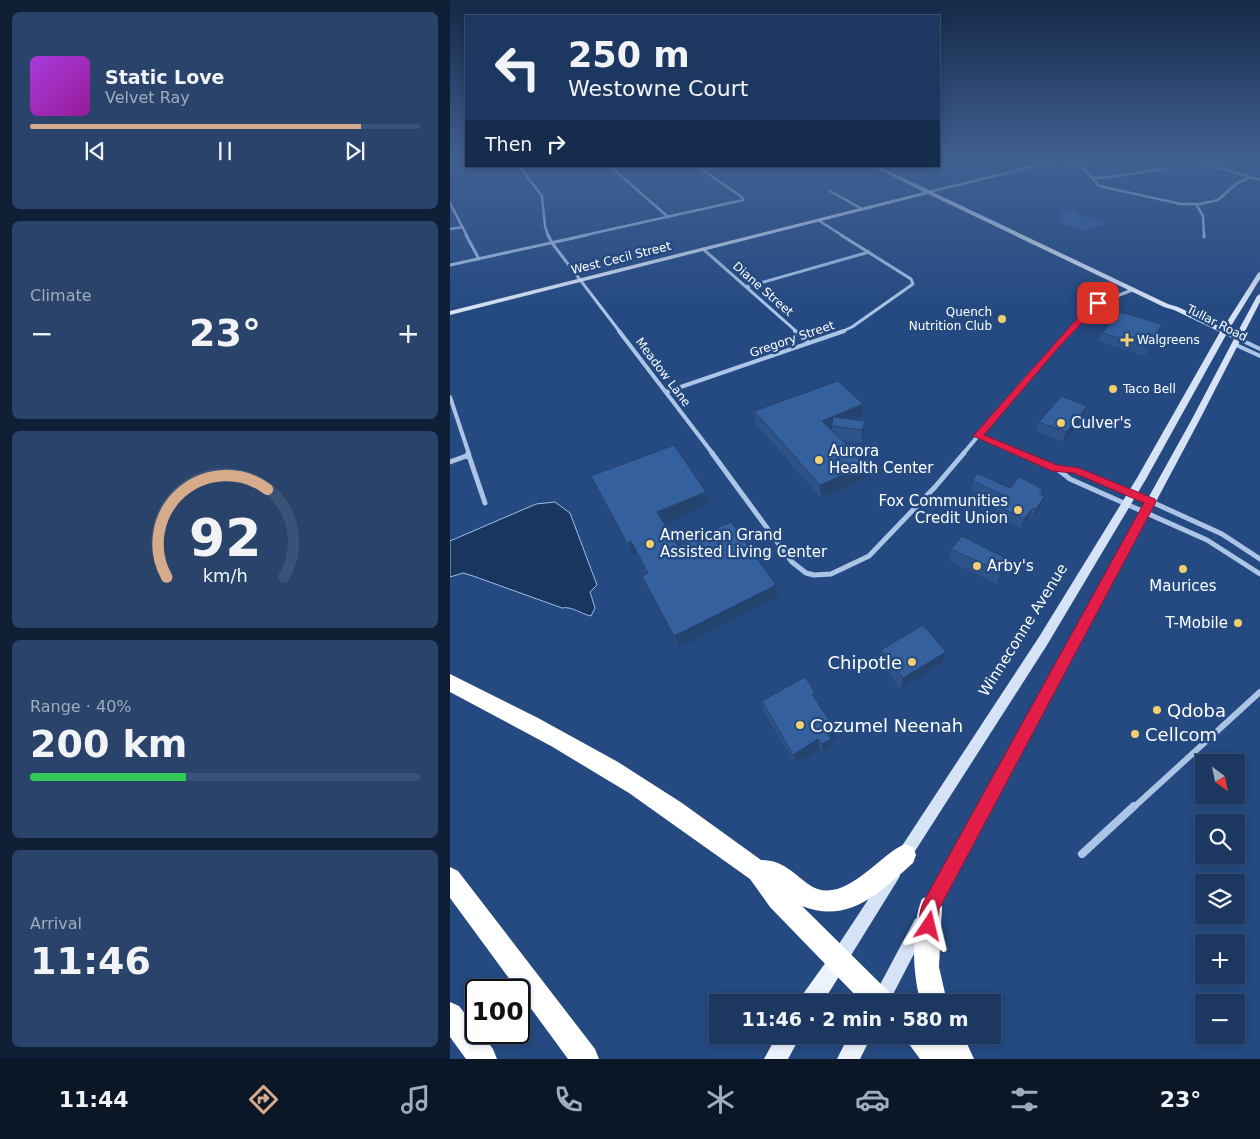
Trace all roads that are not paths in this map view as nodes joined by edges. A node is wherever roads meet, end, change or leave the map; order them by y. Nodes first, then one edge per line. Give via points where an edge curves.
1 (454, 209) edge
2 (544, 209) edge
3 (659, 209) edge
4 (701, 209) edge
5 (860, 209) edge
6 (965, 209) edge
7 (1199, 209) edge
8 (668, 217) junction
9 (818, 220) junction
10 (463, 226) junction
11 (450, 229) edge
12 (1204, 237) dead end
13 (552, 243) junction
14 (703, 249) junction
15 (869, 252) junction
16 (478, 259) junction
17 (450, 265) edge
18 (1260, 274) edge
19 (581, 280) junction
20 (746, 287) junction
21 (1132, 290) junction
22 (1260, 296) edge
23 (450, 312) edge
24 (1222, 334) junction
25 (1236, 341) junction
26 (809, 343) junction
27 (1260, 349) edge
28 (1260, 356) edge
29 (666, 392) junction
30 (450, 397) edge
31 (978, 436) junction
32 (469, 455) junction
33 (450, 462) edge
34 (1056, 468) junction
35 (1132, 493) junction
36 (485, 503) dead end
37 (1126, 504) junction
38 (1148, 507) junction
39 (1260, 559) edge
40 (1260, 574) edge
41 (450, 683) edge
42 (1260, 692) edge
43 (1082, 854) dead end
44 (905, 856) junction
45 (758, 871) junction
46 (450, 879) edge
47 (930, 907) junction
48 (838, 962) junction
49 (816, 994) edge
50 (872, 994) edge
51 (884, 994) edge
52 (930, 994) edge
53 (450, 1015) edge
54 (784, 1044) edge
55 (856, 1044) edge
56 (926, 1044) edge
57 (952, 1044) edge
58 (483, 1059) edge
59 (585, 1059) edge
60 (775, 1059) edge
61 (848, 1059) edge
62 (938, 1059) edge
63 (960, 1059) edge

1 - 10 street
2 - 13 street, Meadow Lane via 544,228
3 - 8 street
4 - 8 street
5 - 9 main road, West Cecil Street
6 - 21 main road, Tullar Road
7 - 12 street via 1203,216
8 - 13 street
9 - 14 main road, West Cecil Street
9 - 15 street
10 - 11 street
10 - 16 street
13 - 16 street
13 - 19 street, Meadow Lane
14 - 19 main road, West Cecil Street
14 - 20 street, Diane Street
15 - 20 street
15 - 26 street, Gregory Street via 913,282 852,327
16 - 17 street
18 - 24 main road, Winneconne Avenue
19 - 23 main road, West Cecil Street
19 - 29 street, Meadow Lane
20 - 26 street, Diane Street
21 - 24 main road, Tullar Road via 1166,306 1169,311
21 - 31 street via 1092,306
22 - 25 main road
24 - 25 main road, Tullar Road
24 - 35 main road, Winneconne Avenue
25 - 27 street, Tullar Road
25 - 28 street, Tullar Road
25 - 38 main road
26 - 29 street, Gregory Street
29 - 31 street, Meadow Lane via 792,562 814,575 831,574 869,556
30 - 32 street
31 - 34 street
32 - 33 street
32 - 36 street
34 - 35 street via 1076,470
34 - 37 street via 1070,479
35 - 37 main road, Winneconne Avenue
35 - 38 street
37 - 38 street
37 - 44 main road, Winneconne Avenue via 1043,641
38 - 39 street via 1222,534
38 - 40 street
38 - 47 main road
41 - 45 highway via 628,781
42 - 43 street
44 - 45 highway via 857,893 835,901 805,896 774,872
44 - 48 main road, Winneconne Avenue
45 - 48 highway via 767,887
46 - 59 highway
47 - 51 main road
47 - 52 highway via 927,963
48 - 49 main road, Winneconne Avenue
48 - 50 highway
53 - 58 highway
54 - 60 main road
55 - 61 main road
56 - 62 highway
57 - 63 highway

